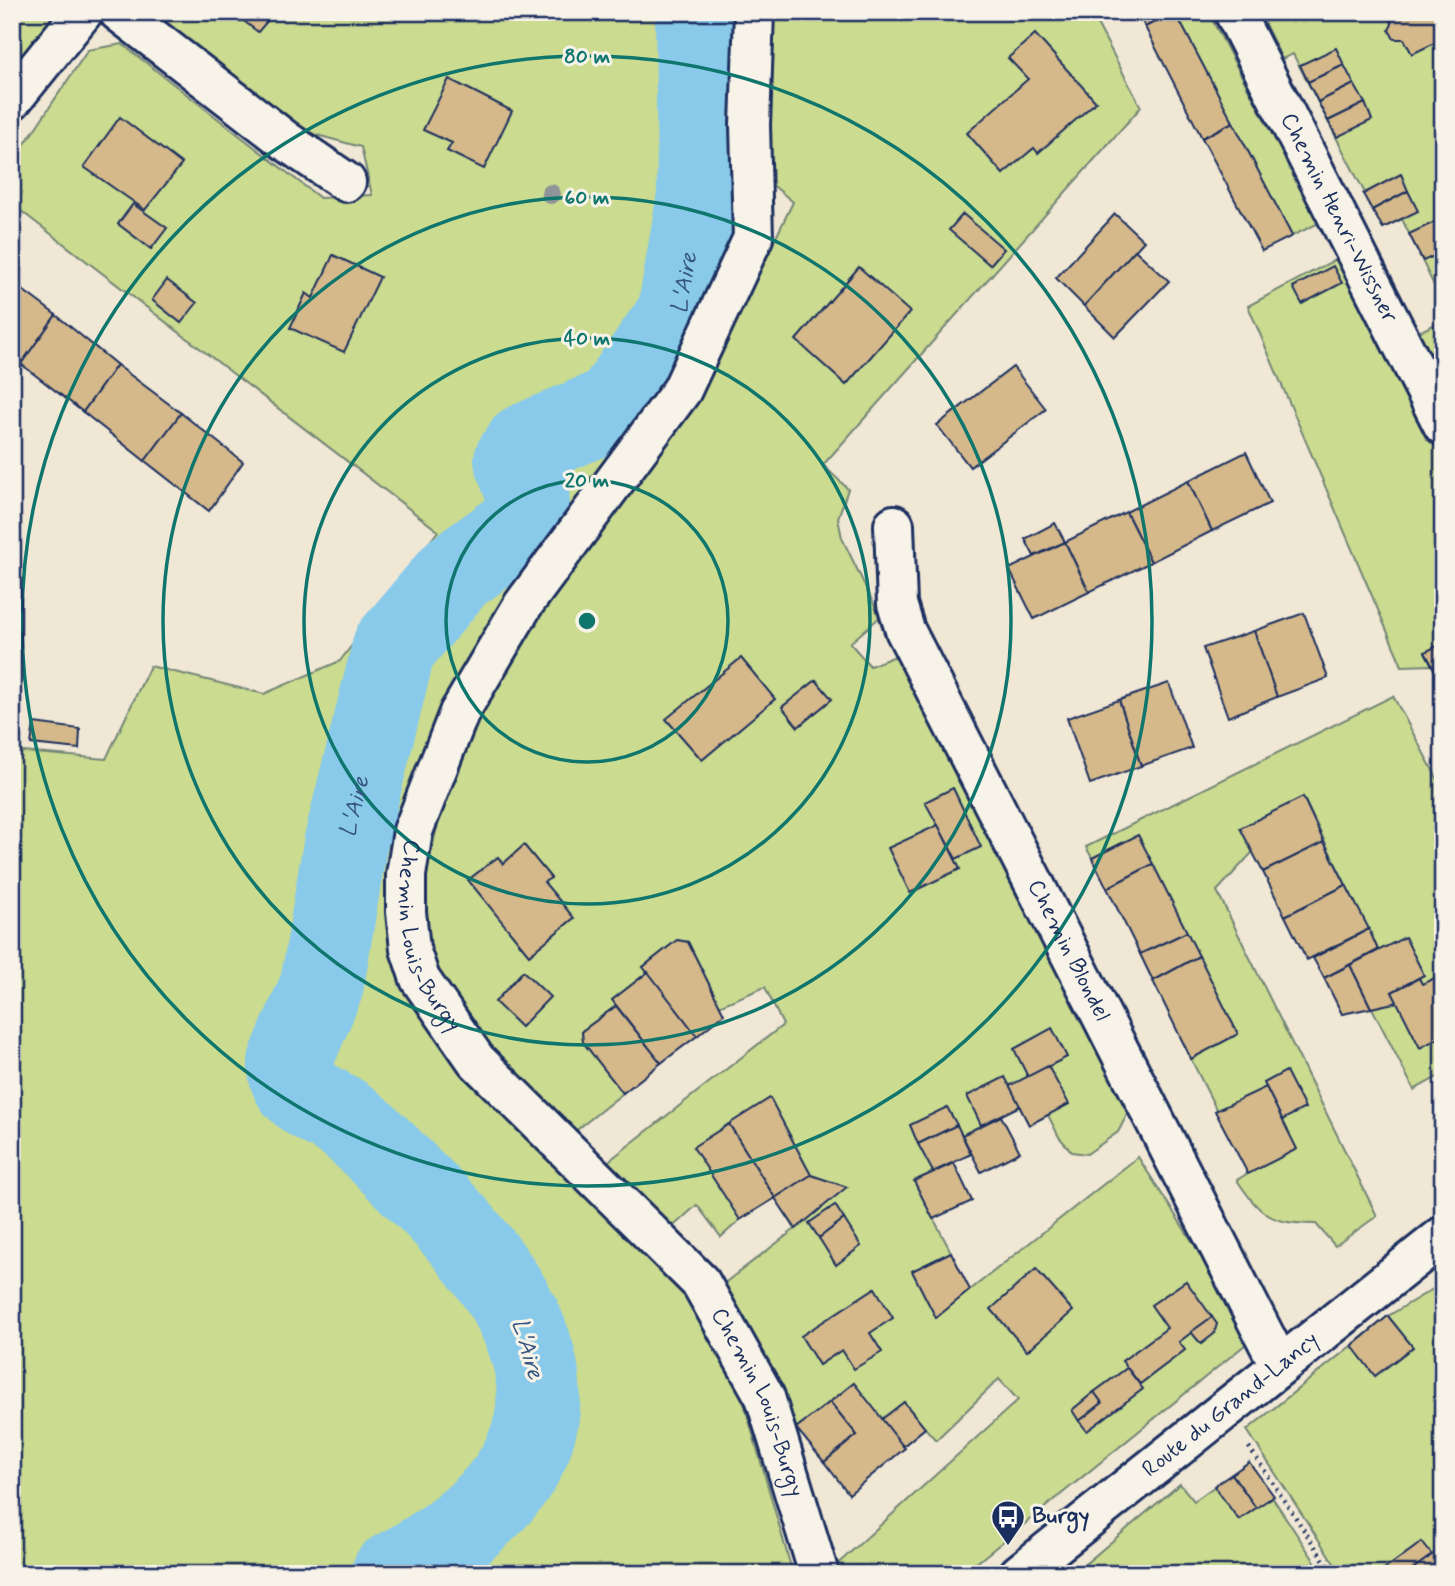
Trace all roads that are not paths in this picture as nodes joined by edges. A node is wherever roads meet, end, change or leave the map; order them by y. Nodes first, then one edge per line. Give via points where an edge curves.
1 (83, 12) edge
2 (119, 12) edge
3 (754, 12) edge
4 (1234, 12) edge
5 (12, 100) edge
6 (346, 182) dead end
7 (1443, 425) edge
8 (894, 525) dead end
9 (1443, 1236) edge
10 (1279, 1364) junction
11 (819, 1574) edge
12 (1019, 1574) edge

1 - 5 street
2 - 6 street
3 - 11 street, Chemin Louis-Burgy via 753,238 682,390 523,605 459,713 412,831 406,912 410,949 420,979 476,1060 701,1283 765,1398
4 - 7 street, Chemin Henri-Wissner
8 - 10 street, Chemin Blondel via 897,604 905,630
9 - 10 street, Route du Grand-Lancy
10 - 12 street, Route du Grand-Lancy

